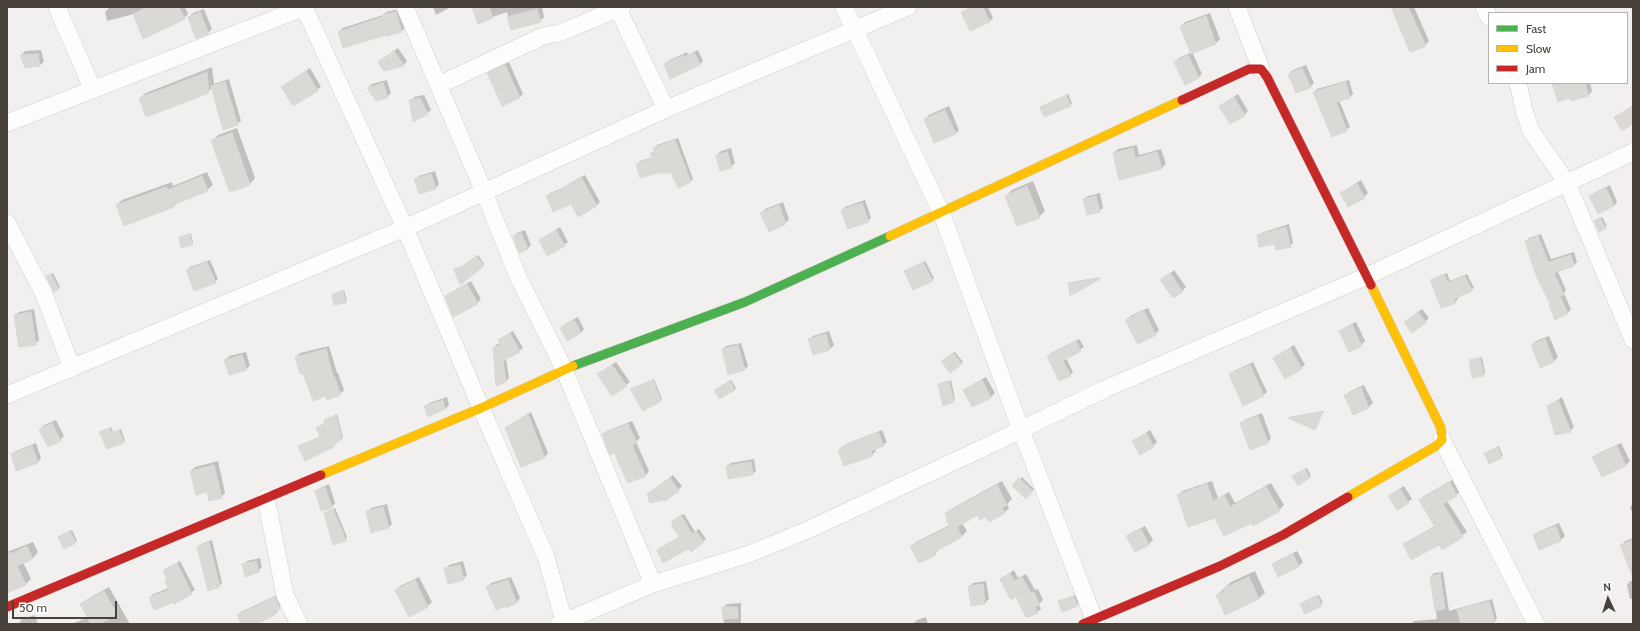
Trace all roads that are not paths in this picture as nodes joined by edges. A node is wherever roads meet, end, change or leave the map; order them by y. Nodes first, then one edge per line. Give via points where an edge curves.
1 (57, 7) edge
2 (304, 7) edge
3 (405, 7) edge
4 (844, 7) edge
5 (908, 7) edge
6 (1237, 7) edge
7 (619, 8) edge
8 (855, 29) junction
9 (1261, 69) junction
10 (1518, 84) edge
11 (439, 85) junction
12 (93, 90) junction
13 (666, 109) junction
14 (7, 124) edge
15 (1633, 152) edge
16 (1567, 183) junction
17 (484, 192) junction
18 (941, 212) junction
19 (7, 223) edge
20 (405, 228) junction
21 (1366, 276) junction
22 (1633, 340) edge
23 (72, 368) junction
24 (564, 369) junction
25 (7, 395) edge
26 (481, 408) junction
27 (1021, 430) junction
28 (1442, 440) junction
29 (266, 498) junction
30 (653, 584) junction
31 (7, 607) edge
32 (1091, 622) edge
33 (563, 623) edge
34 (299, 624) edge
35 (1535, 624) edge

1 - 12 street
2 - 12 street
2 - 20 street
3 - 11 street
4 - 8 street
5 - 8 street
6 - 9 street
7 - 11 street via 560,33 543,36
7 - 13 street
8 - 13 street
8 - 18 street
9 - 18 street via 1249,69
9 - 21 street
10 - 16 street via 1531,131
11 - 17 street
12 - 14 street
13 - 17 street
15 - 16 street
16 - 21 street
16 - 22 street
17 - 20 street
17 - 24 street via 519,279
18 - 24 street via 745,302
18 - 27 street
19 - 23 street via 43,292
20 - 23 street
20 - 26 street
21 - 27 street via 1105,389
21 - 28 street via 1441,428
23 - 25 street
24 - 26 street
24 - 30 street
26 - 29 street
26 - 33 street via 546,557
27 - 30 street via 756,552
27 - 32 street
28 - 32 street via 1436,446 1283,535 1220,566
28 - 35 street
29 - 31 street
29 - 34 street via 285,595
30 - 33 street

